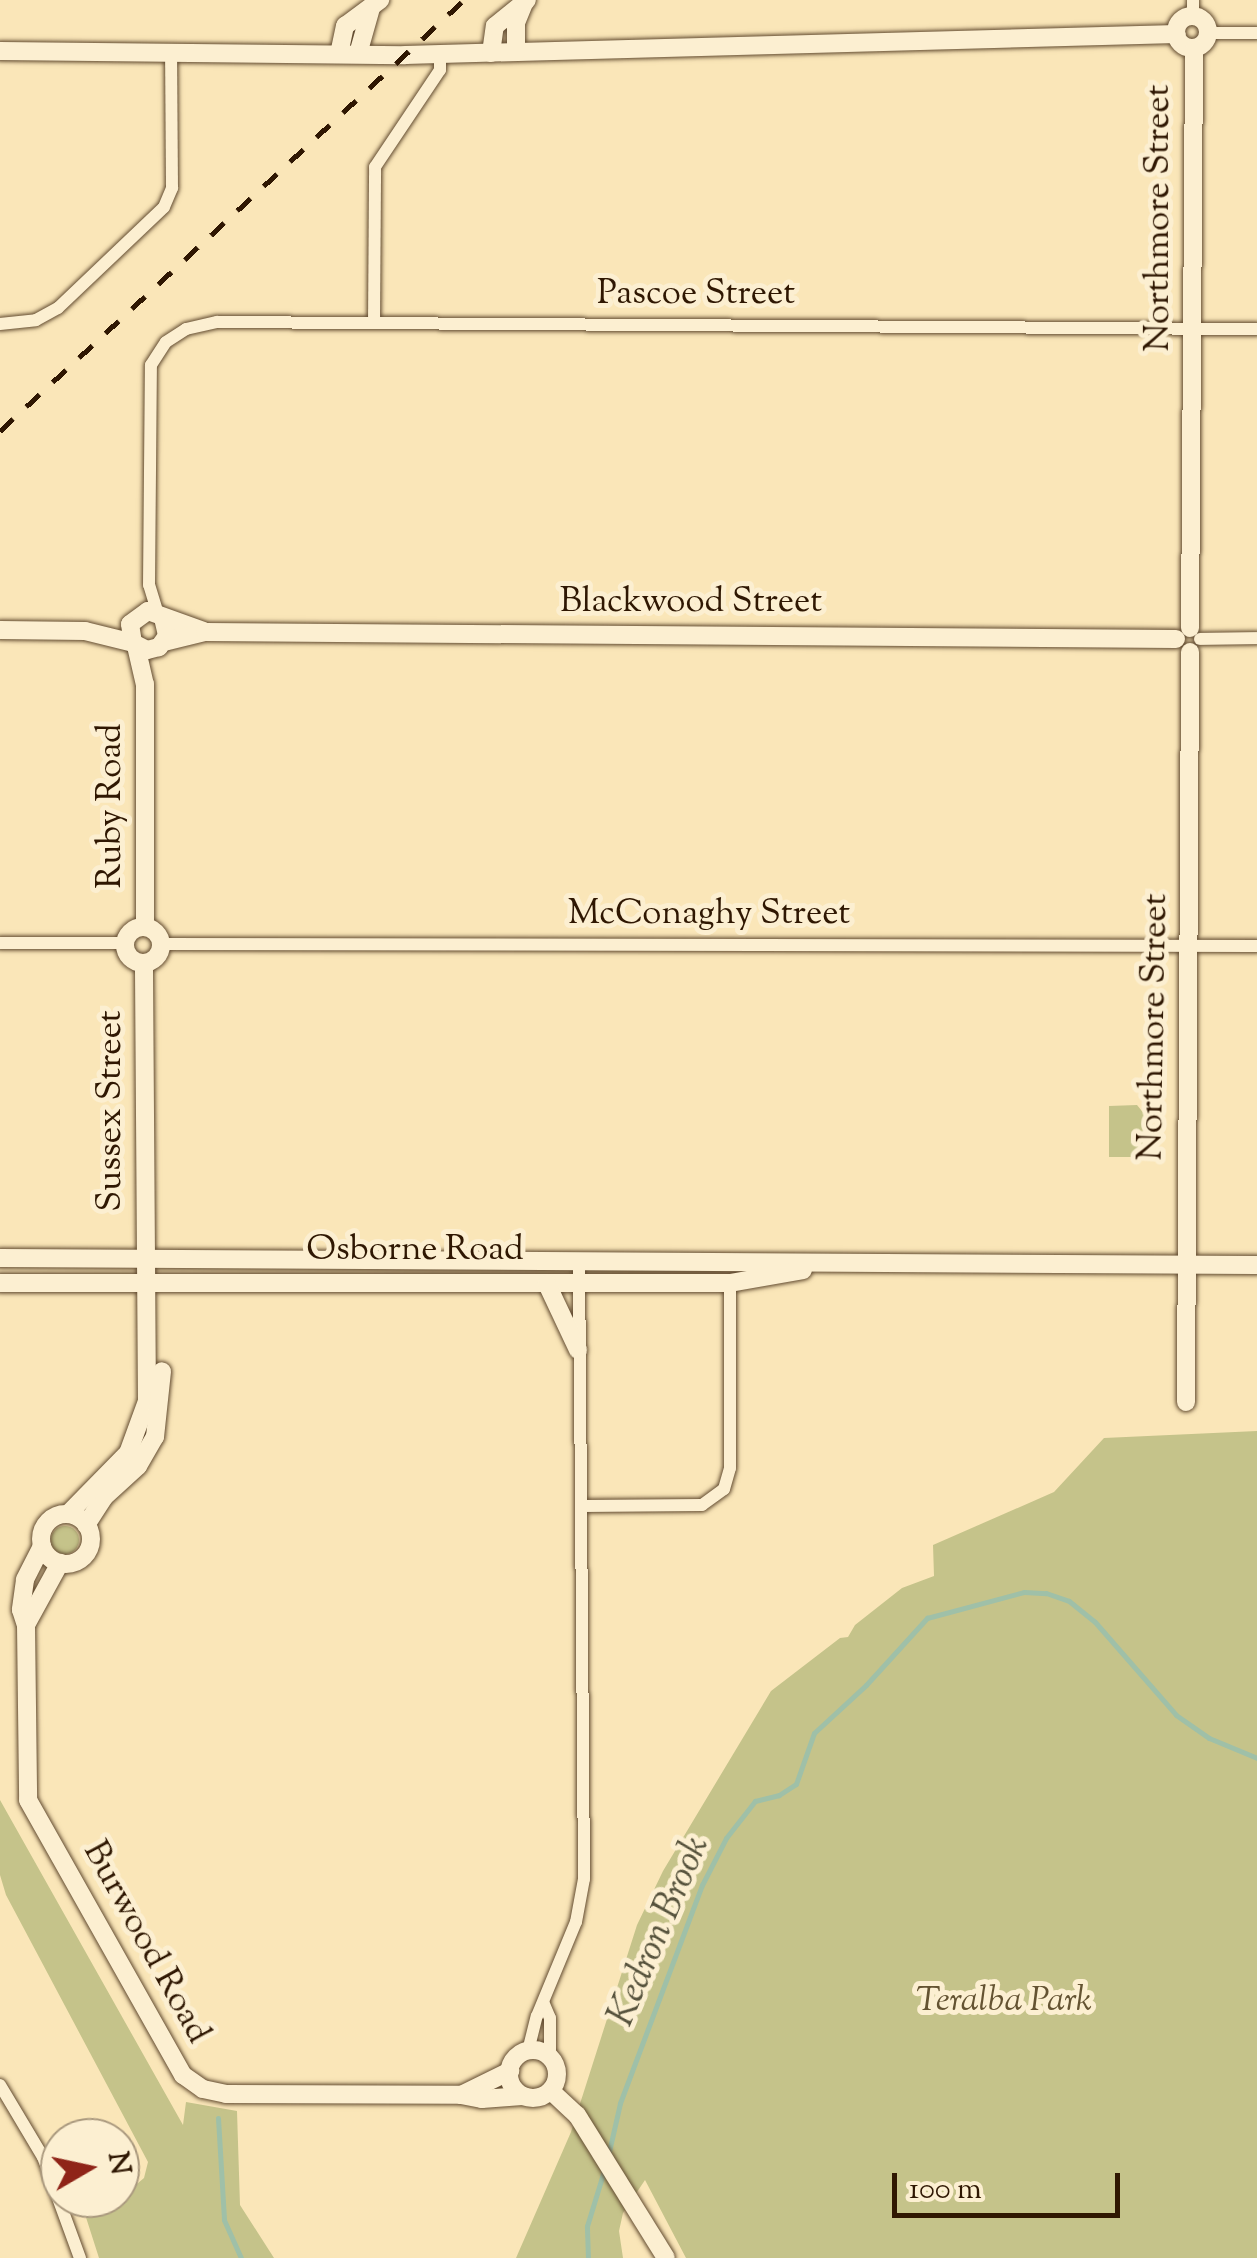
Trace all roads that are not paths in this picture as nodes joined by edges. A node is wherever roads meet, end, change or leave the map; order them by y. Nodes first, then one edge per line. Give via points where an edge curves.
1 (526, 1) edge
2 (376, 4) edge
3 (1193, 8) edge
4 (1257, 32) edge
5 (1208, 33) junction
6 (1176, 34) junction
7 (1194, 48) junction
8 (0, 51) edge
9 (171, 52) junction
10 (516, 52) junction
11 (491, 53) junction
12 (348, 54) junction
13 (440, 54) junction
14 (374, 323) junction
15 (0, 324) edge
16 (1192, 328) junction
17 (1257, 329) edge
18 (149, 584) junction
19 (135, 616) junction
20 (160, 616) junction
21 (0, 630) edge
22 (85, 631) junction
23 (205, 632) junction
24 (1257, 638) edge
25 (1189, 640) junction
26 (134, 644) junction
27 (162, 644) junction
28 (145, 684) junction
29 (144, 927) junction
30 (0, 943) edge
31 (126, 943) junction
32 (161, 944) junction
33 (1190, 946) junction
34 (1257, 946) edge
35 (144, 963) junction
36 (0, 1258) edge
37 (147, 1258) junction
38 (579, 1259) junction
39 (1187, 1264) junction
40 (1257, 1265) edge
41 (828, 1266) junction
42 (0, 1282) edge
43 (152, 1283) junction
44 (579, 1283) junction
45 (547, 1284) junction
46 (730, 1284) junction
47 (578, 1350) junction
48 (1186, 1402) dead end
49 (582, 1506) junction
50 (68, 1514) junction
51 (86, 1526) junction
52 (42, 1546) junction
53 (60, 1563) junction
54 (26, 1625) junction
55 (544, 2004) junction
56 (528, 2051) junction
57 (550, 2057) junction
58 (510, 2071) junction
59 (0, 2085) edge
60 (551, 2091) junction
61 (461, 2094) junction
62 (522, 2096) junction
63 (80, 2258) edge
64 (666, 2258) edge

1 - 10 street via 516,23
1 - 11 street via 494,26
2 - 12 street via 346,26
3 - 5 street
3 - 6 street
4 - 5 street
5 - 7 street
6 - 7 street
6 - 10 street
7 - 16 street, Northmore Street
8 - 9 street
9 - 12 street
9 - 15 street via 172,188 164,207 58,308 36,320
10 - 11 street
11 - 13 street
12 - 13 street
13 - 14 street via 440,70 376,168
14 - 16 street, Pascoe Street
14 - 18 street, Pascoe Street via 216,322 176,335 151,365
16 - 17 street, Pascoe Street
16 - 25 street, Northmore Street
18 - 19 street
18 - 20 street
19 - 20 street
19 - 22 street
19 - 26 street via 128,630
20 - 23 street, Blackwood Street
20 - 27 street via 168,630
21 - 22 street
22 - 26 street
23 - 25 street, Blackwood Street
23 - 27 street, Blackwood Street
24 - 25 street, Blackwood Street
25 - 33 street, Northmore Street
26 - 27 street via 147,650
26 - 28 street, Ruby Road
27 - 28 street, Ruby Road
28 - 29 street, Ruby Road
29 - 31 street via 130,932
29 - 32 street
30 - 31 street
31 - 35 street via 132,959
32 - 33 street, McConaghy Street
32 - 35 street
33 - 34 street, McConaghy Street
33 - 39 street, Northmore Street
35 - 37 street, Sussex Street
36 - 37 street, Osborne Road
37 - 38 street, Osborne Road
37 - 43 street
38 - 41 street, Osborne Road
38 - 44 street
39 - 40 street, Osborne Road
39 - 41 street, Osborne Road
39 - 48 street, Northmore Street
41 - 46 street, Osborne Road
42 - 43 street, Osborne Road
43 - 45 street, Osborne Road
43 - 50 street via 149,1388 138,1436
43 - 51 street via 162,1320 159,1426 138,1466 104,1496
44 - 45 street, Osborne Road
44 - 46 street, Osborne Road
44 - 47 street
45 - 47 street
46 - 49 street via 730,1468 724,1489 702,1505
47 - 49 street
49 - 55 street via 584,1880 576,1922
50 - 51 street
50 - 52 street via 46,1524
51 - 53 street via 86,1553
52 - 53 street
52 - 54 street, Burwood Road via 22,1592
53 - 54 street, Burwood Road
54 - 61 street, Burwood Road via 28,1800 183,2075 214,2093
55 - 56 street
55 - 57 street
56 - 57 street
56 - 58 street
57 - 60 street via 557,2070
58 - 61 street
58 - 62 street
59 - 63 street via 42,2157
60 - 62 street
60 - 64 street via 577,2115
61 - 62 street, Burwood Road

